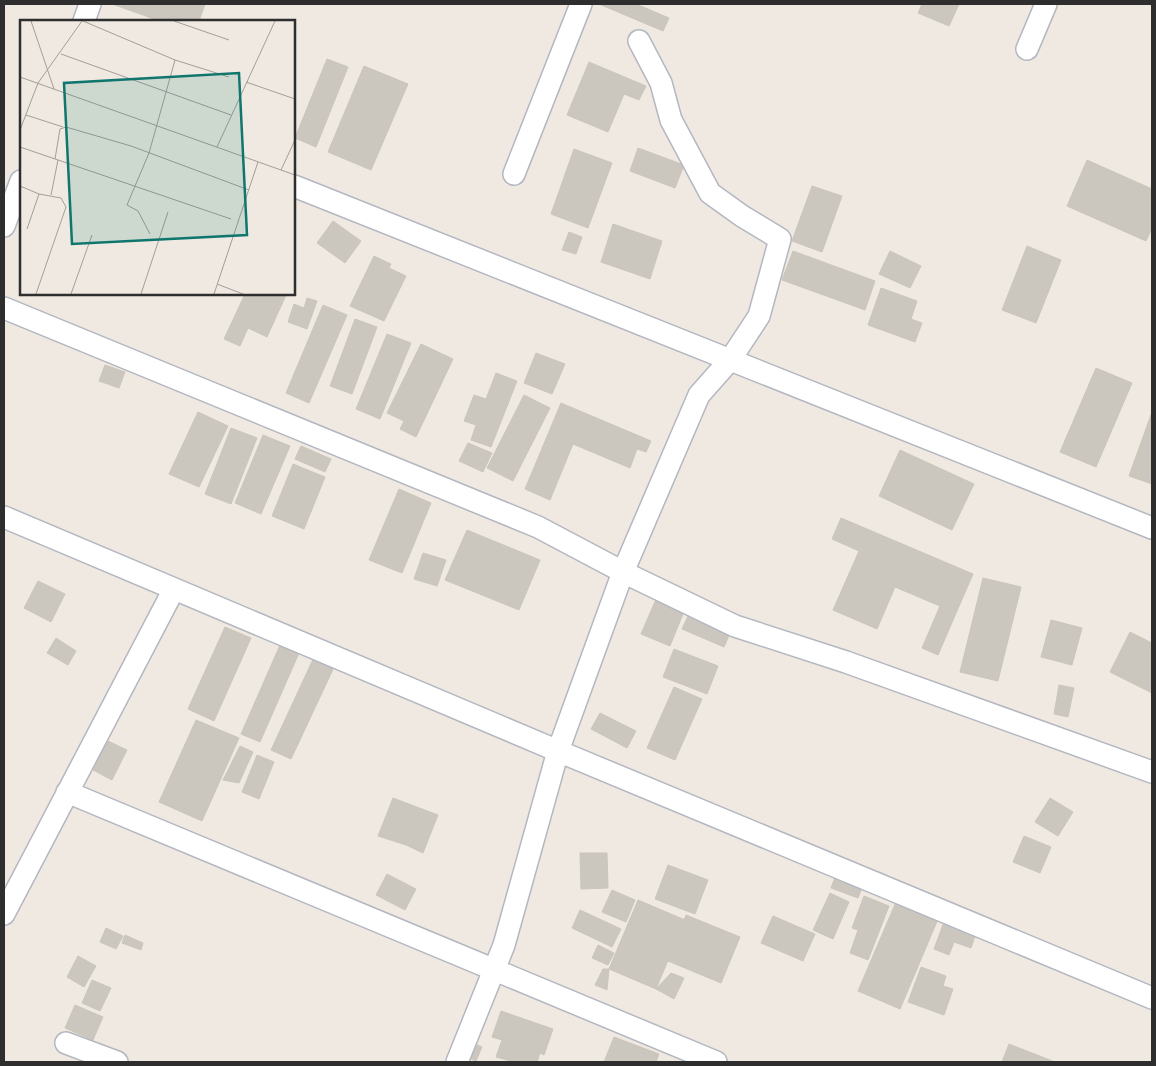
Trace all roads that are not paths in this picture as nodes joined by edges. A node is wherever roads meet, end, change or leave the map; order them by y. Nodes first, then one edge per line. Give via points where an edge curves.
1 (90, 4) edge
2 (581, 4) edge
3 (1046, 4) edge
4 (84, 20) edge
5 (639, 41) dead end
6 (1027, 50) dead end
7 (514, 174) dead end
8 (20, 184) edge
9 (295, 186) edge
10 (4, 226) edge
11 (4, 308) edge
12 (730, 360) junction
13 (4, 517) edge
14 (1152, 528) edge
15 (623, 572) junction
16 (174, 589) junction
17 (558, 751) junction
18 (1152, 772) edge
19 (67, 792) junction
20 (4, 914) edge
21 (494, 970) junction
22 (1152, 998) edge
23 (66, 1043) dead end
24 (117, 1062) edge
25 (457, 1062) edge
26 (716, 1062) edge

1 - 4 street
2 - 7 street
3 - 6 street
5 - 12 street via 662,83 671,120 710,193 780,238 759,316
8 - 10 street
9 - 12 street
11 - 15 street via 538,527
12 - 14 street
12 - 15 street via 699,395
13 - 16 street
15 - 17 street
15 - 18 street via 735,626 846,662
16 - 17 street
16 - 19 street
17 - 21 street via 504,945
17 - 22 street
19 - 20 street
19 - 21 street
21 - 25 street
21 - 26 street
23 - 24 street

